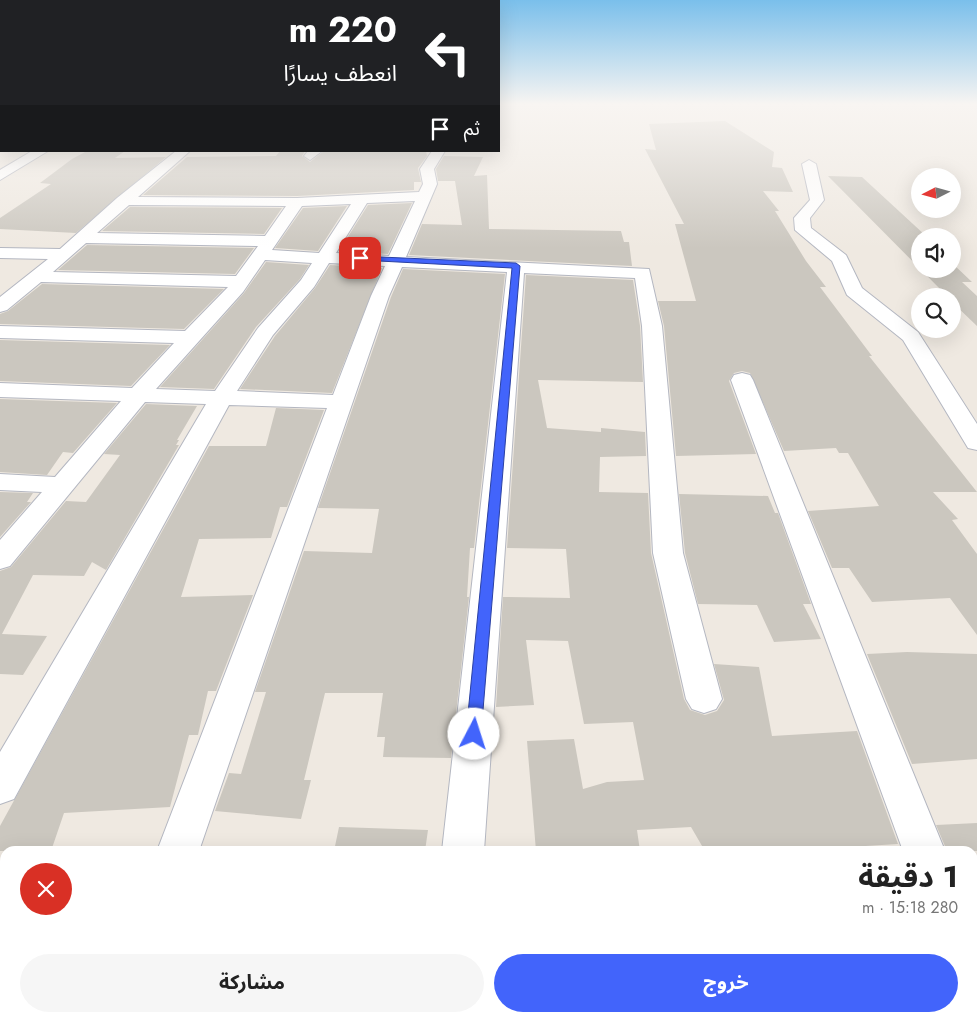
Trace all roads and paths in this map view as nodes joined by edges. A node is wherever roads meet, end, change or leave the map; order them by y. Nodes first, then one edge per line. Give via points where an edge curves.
1 (39, 153) edge
2 (182, 153) edge
3 (438, 153) edge
4 (809, 164) dead end
5 (0, 176) edge
6 (425, 196) junction
7 (362, 199) junction
8 (122, 201) junction
9 (297, 202) junction
10 (82, 238) junction
11 (265, 248) junction
12 (0, 253) edge
13 (64, 254) junction
14 (325, 256) junction
15 (396, 260) junction
16 (516, 266) junction
17 (38, 277) junction
18 (241, 282) junction
19 (0, 306) edge
20 (0, 332) edge
21 (191, 337) junction
22 (742, 380) dead end
23 (0, 390) edge
24 (139, 395) junction
25 (221, 398) junction
26 (342, 402) junction
27 (977, 443) edge
28 (0, 482) edge
29 (63, 485) junction
30 (0, 559) edge
31 (704, 699) dead end
32 (0, 787) edge
33 (180, 846) edge
34 (463, 846) edge
35 (922, 846) edge

1 - 5 street
2 - 8 street
3 - 6 street via 426,169 430,184
4 - 27 street via 817,200 802,218 802,230 840,259 854,291 911,336
6 - 7 street
6 - 15 street
7 - 9 street
7 - 14 street
8 - 9 street
8 - 10 street
9 - 11 street
10 - 11 street
10 - 13 street
11 - 14 street
11 - 18 street
12 - 13 street
13 - 17 street
14 - 15 street
14 - 25 street via 308,283 265,332
15 - 16 street
15 - 26 street
16 - 31 street via 643,273 652,326 668,553
16 - 34 street
17 - 18 street
17 - 19 street
18 - 21 street
20 - 21 street
21 - 24 street
22 - 35 street
23 - 24 street
24 - 25 street
24 - 29 street
25 - 26 street
25 - 32 street
26 - 33 street
28 - 29 street
29 - 30 street

